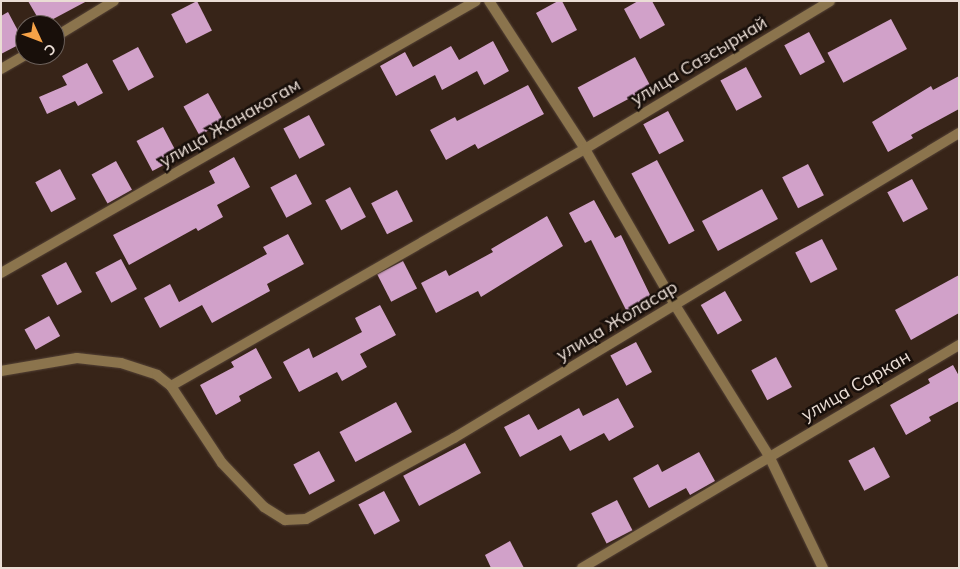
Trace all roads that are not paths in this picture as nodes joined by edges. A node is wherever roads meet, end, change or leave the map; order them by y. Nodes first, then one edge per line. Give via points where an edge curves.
1 (114, 1) edge
2 (476, 1) edge
3 (489, 1) edge
4 (830, 1) edge
5 (65, 31) edge
6 (15, 61) edge
7 (1, 69) edge
8 (959, 133) edge
9 (585, 149) junction
10 (1, 273) edge
11 (675, 305) junction
12 (959, 345) edge
13 (1, 371) edge
14 (171, 386) junction
15 (769, 456) junction
16 (582, 568) edge
17 (823, 568) edge

1 - 5 street
2 - 10 street, улица Жанакогам
3 - 9 street
4 - 9 street, улица Сазсырнай
6 - 7 street
8 - 11 street, улица Жоласар
9 - 11 street
9 - 14 street, улица Сазсырнай
11 - 14 street, улица Жоласар via 362,491 306,519 285,520 264,507 222,463
11 - 15 street
12 - 15 street, улица Саркан
13 - 14 street via 76,358 121,363 158,375
15 - 16 street, улица Саркан
15 - 17 street

